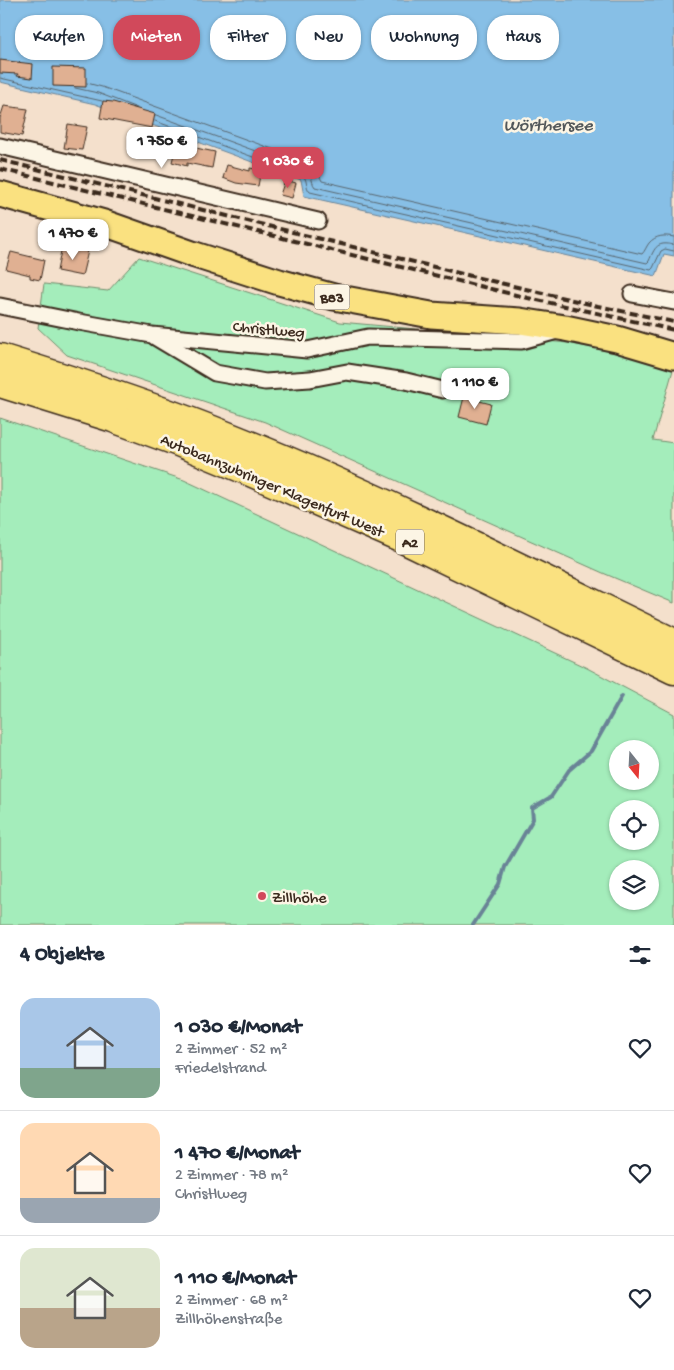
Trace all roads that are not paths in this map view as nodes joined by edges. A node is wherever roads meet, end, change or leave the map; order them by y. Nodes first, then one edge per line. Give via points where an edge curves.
1 (0, 146) edge
2 (0, 194) edge
3 (318, 221) dead end
4 (632, 294) dead end
5 (674, 302) edge
6 (0, 306) edge
7 (566, 328) junction
8 (152, 335) junction
9 (674, 356) edge
10 (0, 358) edge
11 (0, 383) edge
12 (443, 390) dead end
13 (519, 567) junction
14 (572, 620) junction
15 (674, 622) edge
16 (674, 643) edge
17 (674, 670) edge
18 (674, 688) edge

1 - 3 street
2 - 7 main road, B83 via 104,223 195,255 334,297 431,315 520,321
4 - 5 street
6 - 8 street, Christlweg
7 - 8 street, Christlweg via 521,342 368,337 307,350
7 - 9 main road, B83
8 - 12 street via 216,373 264,382 310,379 347,372
10 - 13 highway, Autobahnzubringer Klagenfurt West / A2 via 171,414 233,438
11 - 14 highway, Autobahnzubringer Klagenfurt West / A2 via 113,418 246,470 401,538
13 - 15 highway via 572,579
13 - 16 highway, Autobahnzubringer Klagenfurt West / A2
14 - 17 highway, Autobahnzubringer Klagenfurt West / A2
14 - 18 highway via 623,660

